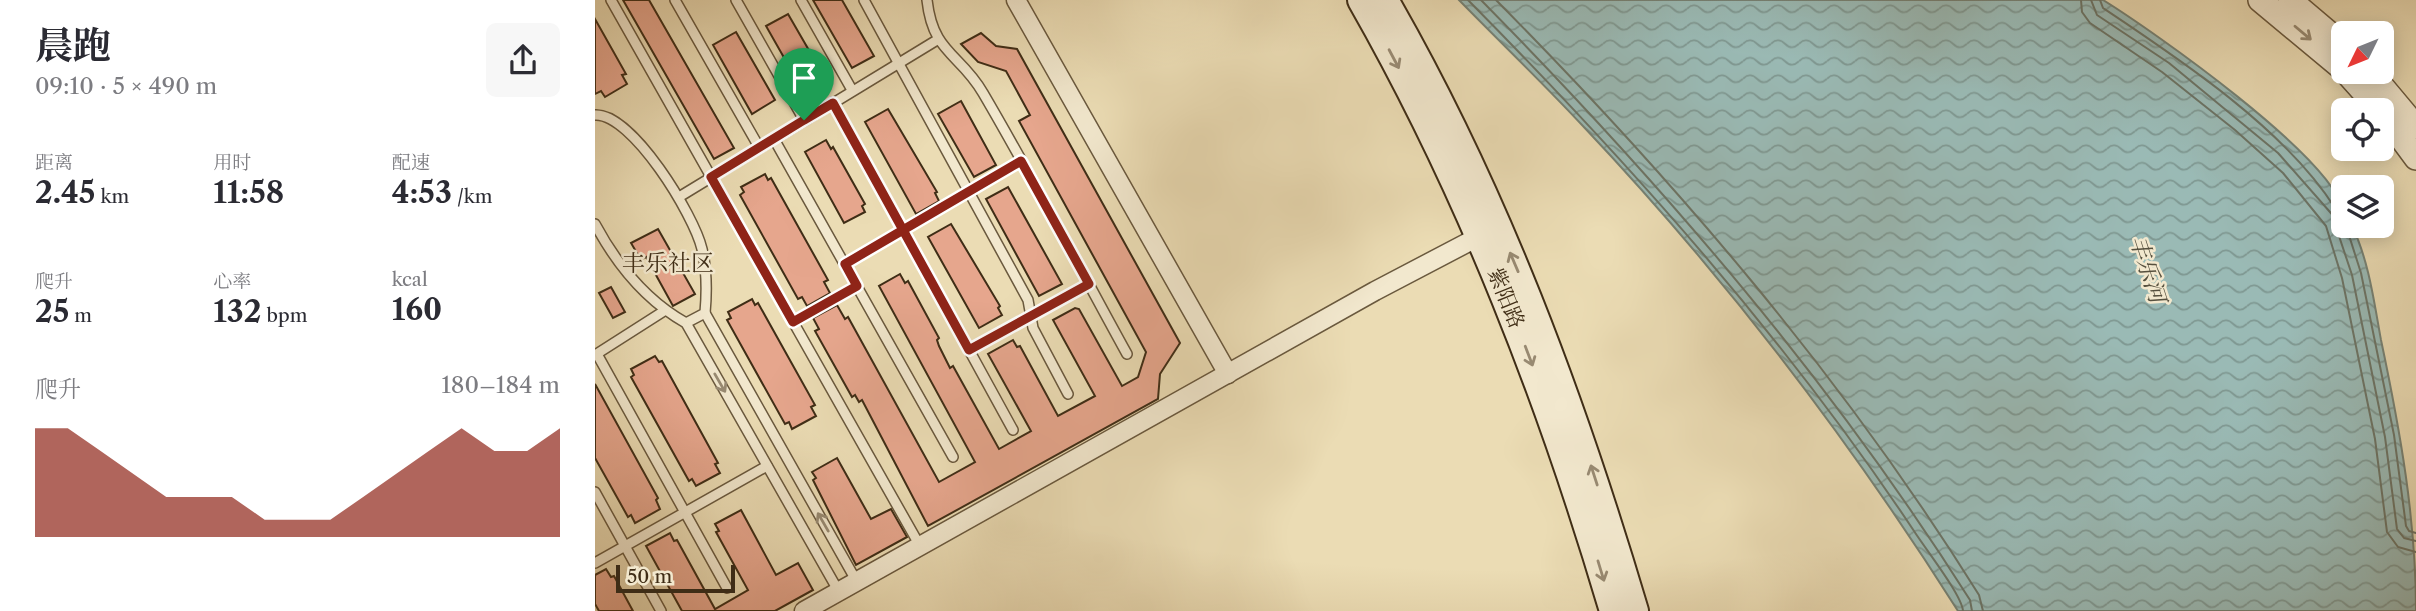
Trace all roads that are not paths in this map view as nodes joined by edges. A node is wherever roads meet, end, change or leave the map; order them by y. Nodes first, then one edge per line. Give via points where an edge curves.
1 (611, 0) edge
2 (675, 0) edge
3 (736, 0) edge
4 (801, 0) edge
5 (864, 0) edge
6 (927, 0) edge
7 (1016, 0) edge
8 (1361, 0) edge
9 (1385, 0) edge
10 (2260, 0) edge
11 (2290, 0) edge
12 (2331, 35) edge
13 (937, 40) junction
14 (2331, 58) edge
15 (898, 63) junction
16 (2357, 84) edge
17 (2380, 84) edge
18 (852, 90) junction
19 (2370, 98) edge
20 (833, 103) junction
21 (596, 113) edge
22 (804, 120) junction
23 (2416, 127) edge
24 (2394, 128) edge
25 (774, 139) junction
26 (759, 148) junction
27 (2416, 158) edge
28 (1021, 161) junction
29 (711, 177) junction
30 (969, 192) junction
31 (679, 197) junction
32 (595, 224) edge
33 (903, 230) junction
34 (1480, 236) junction
35 (845, 264) junction
36 (1089, 284) junction
37 (857, 286) junction
38 (664, 311) junction
39 (705, 313) junction
40 (1031, 316) junction
41 (793, 322) junction
42 (686, 323) junction
43 (969, 350) junction
44 (1127, 354) dead end
45 (596, 355) edge
46 (1228, 373) junction
47 (1068, 394) dead end
48 (1013, 430) dead end
49 (953, 457) dead end
50 (767, 466) junction
51 (595, 492) edge
52 (685, 512) junction
53 (625, 546) junction
54 (920, 546) junction
55 (595, 563) edge
56 (857, 582) junction
57 (727, 588) dead end
58 (839, 592) junction
59 (661, 611) edge
60 (804, 611) edge
61 (1613, 611) edge
62 (1635, 611) edge

1 - 29 lane
2 - 26 lane
3 - 22 lane
4 - 18 lane
5 - 15 lane
6 - 13 lane
7 - 46 street
8 -> 34 main road, 紫阳路 via 1424,116
62 -> 9 main road, 紫阳路 via 1577,425 1526,290 1443,106
10 -> 14 street
11 - 12 street
13 - 15 lane
13 - 28 lane via 981,89
15 - 18 lane
15 - 30 lane
16 - 19 street
17 - 23 street
18 - 20 lane
20 - 22 lane
20 - 33 lane
21 - 31 lane via 622,126
22 - 25 lane
24 - 27 street
25 - 26 lane
25 - 35 lane
26 - 29 lane
28 - 30 lane
28 - 36 lane
29 - 31 lane
29 - 41 lane
30 - 33 lane
30 - 40 lane via 1028,300
31 - 39 lane via 702,248
32 - 38 lane via 629,275
33 - 35 lane
33 - 43 lane
34 - 46 street
34 -> 61 main road, 紫阳路 via 1557,432
35 - 37 lane
36 - 40 lane
36 - 44 lane
37 - 41 lane
37 - 49 lane
38 - 42 lane
38 - 45 lane
39 - 42 lane
56 -> 39 lane
40 - 43 lane
40 - 47 lane
41 - 54 lane
42 -> 50 lane
43 - 48 lane
45 - 52 lane
46 - 54 street
50 - 52 lane
50 - 58 lane
51 - 53 lane
52 - 53 lane
52 - 57 lane
53 - 55 lane
53 - 59 lane
54 - 56 street
56 - 58 street
58 - 60 street

